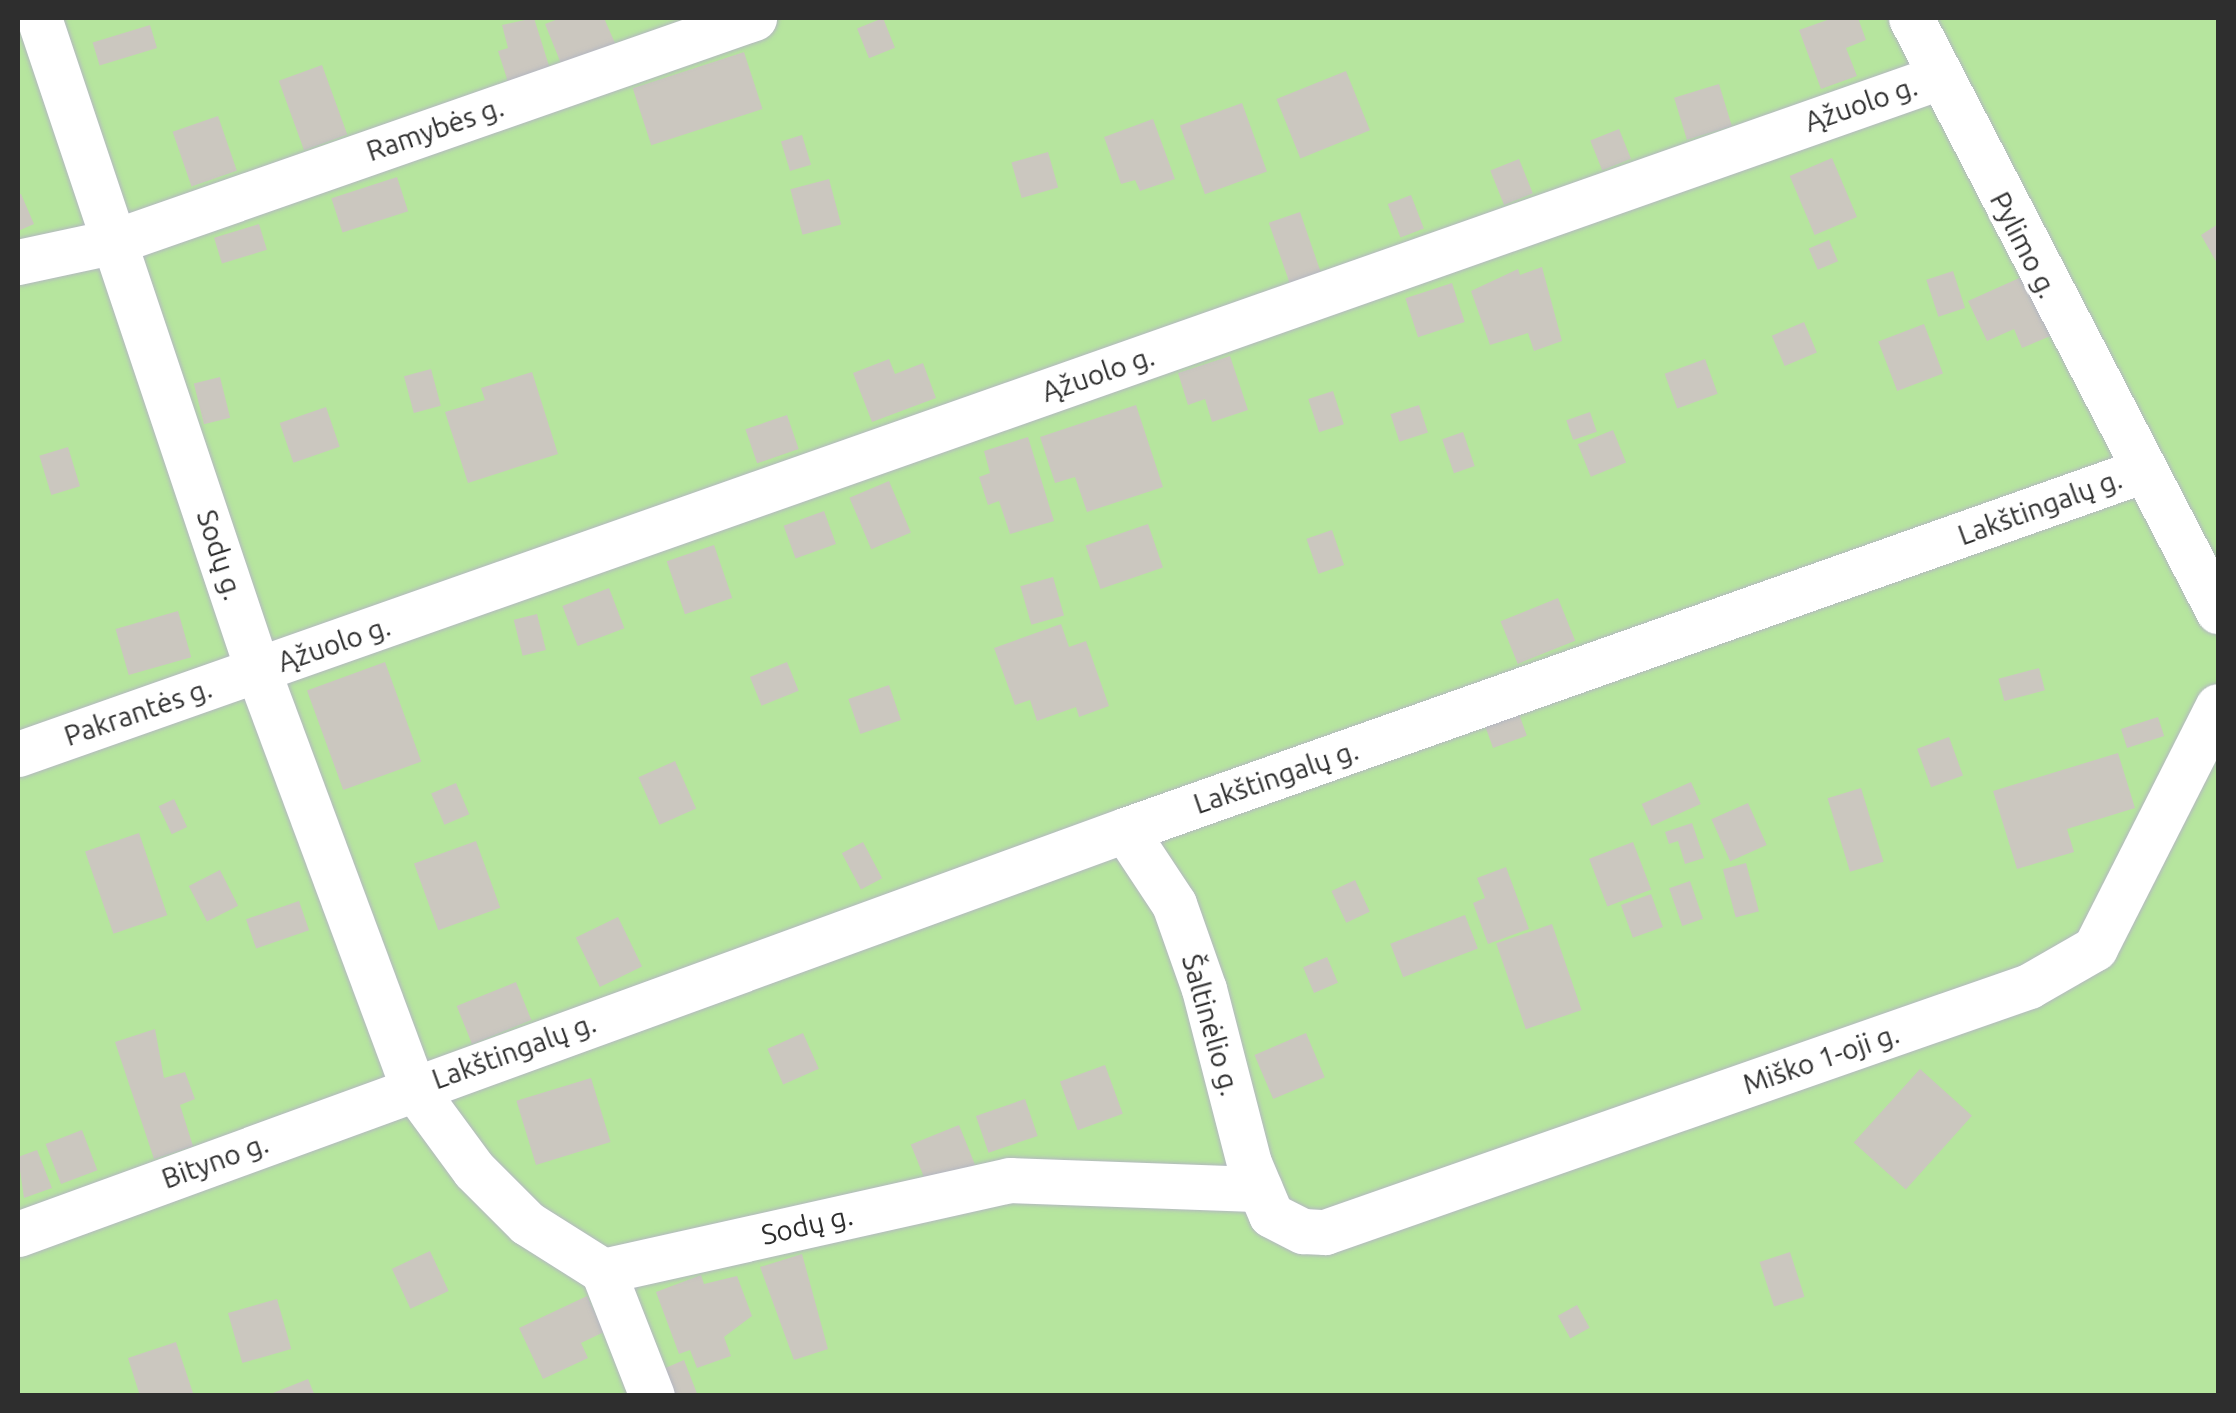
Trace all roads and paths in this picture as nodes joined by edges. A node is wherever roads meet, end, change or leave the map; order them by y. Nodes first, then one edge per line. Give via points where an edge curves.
1 (39, 18) edge
2 (754, 18) edge
3 (1911, 18) edge
4 (1937, 78) junction
5 (116, 241) junction
6 (18, 262) edge
7 (2141, 471) junction
8 (2218, 611) edge
9 (258, 671) junction
10 (2218, 706) edge
11 (18, 754) edge
12 (1126, 830) junction
13 (413, 1087) junction
14 (1010, 1180) joint
15 (1272, 1206) junction
16 (18, 1234) edge
17 (603, 1271) junction
18 (652, 1396) edge

1 - 5 street, Sodų g.
2 - 5 street, Ramybės g.
3 - 4 street, Pylimo g.
4 - 7 street, Pylimo g.
4 - 9 street, Ąžuolo g.
5 - 6 street, Ramybės g.
5 - 9 street, Sodų g.
7 - 8 street
7 - 12 street, Lakštingalų g.
9 - 11 street, Pakrantės g.
9 - 13 street, Sodų g.
10 - 15 street, Miško 1-oji g. via 2095,948 2029,986 1325,1232
12 - 13 street, Lakštingalų g.
12 - 15 street, Šaltinėlio g. via 1174,904
13 - 16 street, Bityno g.
13 - 17 street, Sodų g. via 474,1170 527,1223
14 - 15 street, Miško 1-oji g.
14 - 17 street, Sodų g.
17 - 18 street

